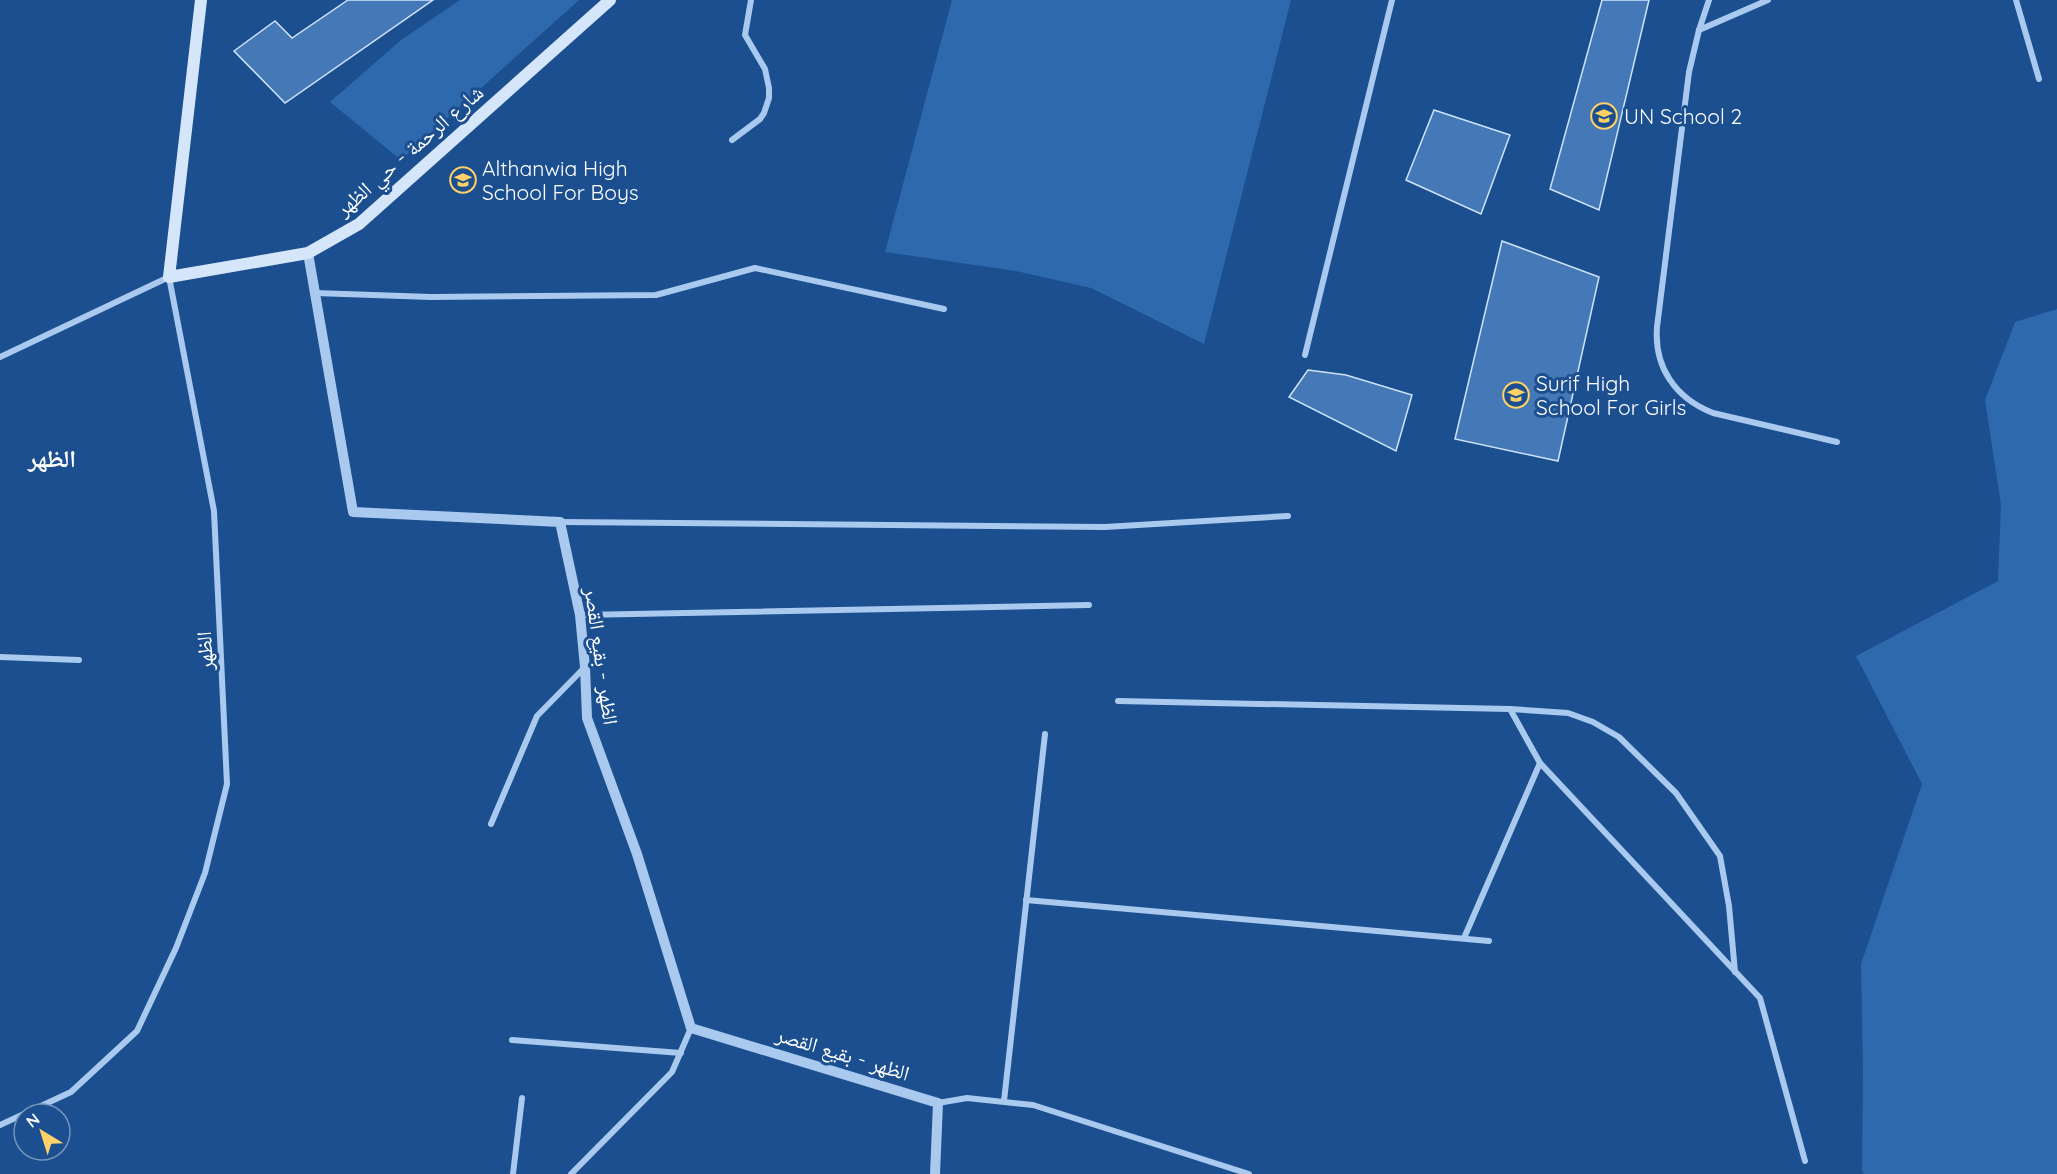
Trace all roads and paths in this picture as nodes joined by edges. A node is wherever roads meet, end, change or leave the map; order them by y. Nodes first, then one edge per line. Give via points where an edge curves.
1 (201, 0) edge
2 (610, 0) edge
3 (751, 0) edge
4 (1392, 0) edge
5 (1709, 0) edge
6 (1768, 0) edge
7 (2016, 0) edge
8 (1699, 30) junction
9 (2038, 79) dead end
10 (732, 140) dead end
11 (308, 253) junction
12 (169, 277) junction
13 (315, 293) junction
14 (944, 309) dead end
15 (1305, 355) dead end
16 (0, 357) edge
17 (1837, 442) dead end
18 (1288, 516) dead end
19 (560, 522) junction
20 (1089, 605) dead end
21 (580, 615) junction
22 (0, 657) edge
23 (79, 660) dead end
24 (585, 667) junction
25 (1118, 700) dead end
26 (1510, 709) junction
27 (1045, 734) dead end
28 (1540, 763) junction
29 (491, 824) dead end
30 (1026, 900) junction
31 (1464, 938) junction
32 (1489, 941) dead end
33 (1735, 972) junction
34 (691, 1028) junction
35 (512, 1040) dead end
36 (681, 1053) junction
37 (522, 1098) dead end
38 (1004, 1101) junction
39 (938, 1103) junction
40 (0, 1125) edge
41 (1805, 1161) dead end
42 (513, 1174) edge
43 (571, 1174) edge
44 (935, 1174) edge
45 (1249, 1174) edge

1 - 12 main road
2 - 11 main road, شارع الرحمة - حي الظهر via 358,224
3 - 10 street via 745,35 765,69 769,98 760,119
4 - 15 street
5 - 8 street
6 - 8 street
7 - 9 street
8 - 17 street via 1689,72 1657,327 1661,364 1681,394 1702,409
11 - 12 main road, شارع الرحمة - حي الظهر
11 - 13 street
12 - 16 street
12 - 40 street, الظهر via 214,511 227,784 205,873 176,948 137,1031 71,1092
13 - 14 street via 431,297 656,295 756,268
13 - 19 street via 353,512
18 - 19 street via 1105,527
19 - 21 street, الظهر - بقيع القصر
20 - 21 street
21 - 24 street, الظهر - بقيع القصر
22 - 23 street
24 - 29 street via 537,717
24 - 34 street, الظهر - بقيع القصر via 587,718 637,854
25 - 26 street
26 - 28 street
26 - 33 street via 1568,713 1593,722 1619,737 1676,793 1720,856
27 - 30 street
28 - 31 street
28 - 33 street
30 - 31 street
30 - 38 street
31 - 32 street
33 - 41 street via 1760,998
34 - 36 street
34 - 39 street, الظهر - بقيع القصر
35 - 36 street
36 - 43 street via 672,1072
37 - 42 street
38 - 39 street via 967,1098
38 - 45 street via 1033,1105
39 - 44 street

